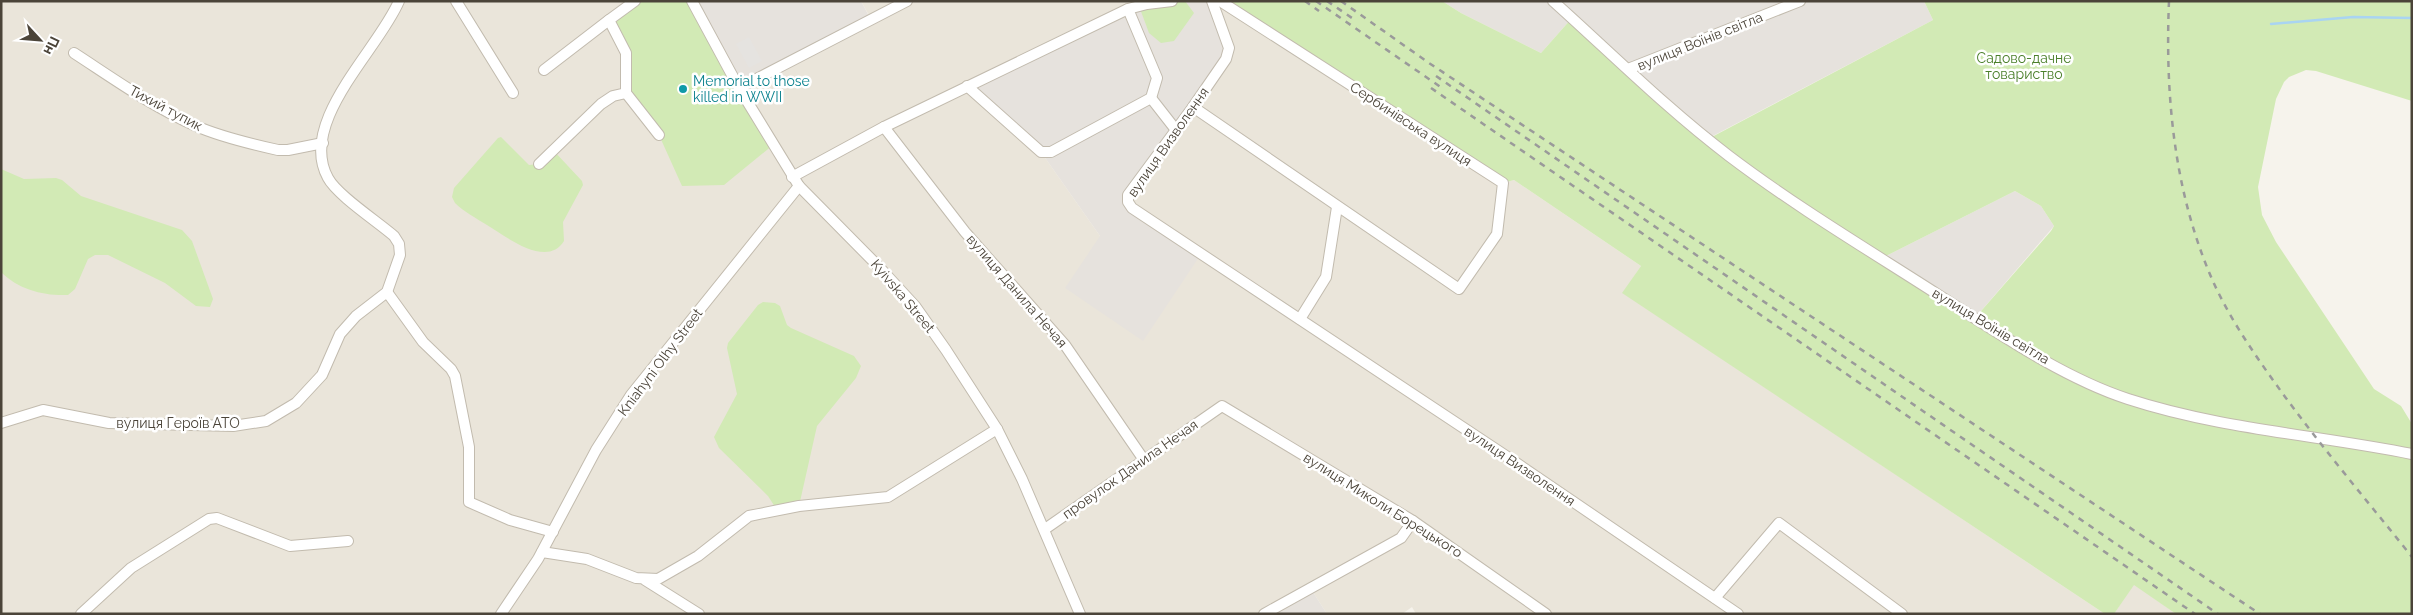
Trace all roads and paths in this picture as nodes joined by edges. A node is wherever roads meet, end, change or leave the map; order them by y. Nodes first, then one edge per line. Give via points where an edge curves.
1 (399, 1) edge
2 (456, 1) edge
3 (635, 1) edge
4 (692, 1) edge
5 (907, 1) edge
6 (1172, 1) edge
7 (1212, 1) edge
8 (1220, 1) edge
9 (1553, 1) edge
10 (1800, 1) edge
11 (1128, 9) junction
12 (609, 20) junction
13 (74, 53) dead end
14 (1628, 69) junction
15 (544, 70) dead end
16 (967, 86) junction
17 (739, 88) junction
18 (513, 93) dead end
19 (626, 93) junction
20 (1151, 98) junction
21 (1193, 107) junction
22 (884, 127) junction
23 (1176, 130) junction
24 (659, 135) dead end
25 (323, 143) junction
26 (539, 164) dead end
27 (792, 176) junction
28 (799, 186) junction
29 (1337, 207) junction
30 (387, 292) junction
31 (1300, 320) junction
32 (1216, 409) joint
33 (1, 423) edge
34 (997, 429) junction
35 (2412, 454) edge
36 (1144, 460) junction
37 (1413, 521) junction
38 (1045, 529) junction
39 (553, 532) junction
40 (348, 541) dead end
41 (542, 552) junction
42 (644, 580) junction
43 (1715, 598) junction
44 (80, 614) edge
45 (501, 614) edge
46 (699, 614) edge
47 (1080, 614) edge
48 (1264, 614) edge
49 (1546, 614) edge
50 (1738, 614) edge
51 (1902, 614) edge

1 - 25 street via 340,94 327,122
2 - 18 street
3 - 12 street
4 - 17 street, Kyivska Street
5 - 17 street
6 - 11 street
7 - 21 street, вулиця Визволення via 1229,48 1226,58
8 - 29 street, Сербинівська вулиця via 1503,183 1497,234 1459,289
9 - 14 street, вулиця Воїнів світла
10 - 14 street, вулиця Воїнів світла
11 - 16 street
11 - 20 street via 1157,78
12 - 15 street
12 - 19 street via 626,53
13 - 25 street, Тихий тупик via 143,98 212,132 278,150
14 - 35 street, вулиця Воїнів світла via 1708,139 1788,198 1979,321 2074,375 2126,398 2222,423
16 - 20 street via 1041,152 1051,152
16 - 22 street
17 - 27 street, Kyivska Street
19 - 24 street
19 - 26 street via 601,104
20 - 23 street
21 - 23 street, вулиця Визволення
21 - 29 street
22 - 27 street
22 - 36 street, вулиця Данила Нечая via 965,232 1065,345
23 - 31 street, вулиця Визволення via 1128,195 1128,202 1132,208
25 - 30 street via 325,170 333,185 398,242 400,255
27 - 28 street, Kyivska Street
28 - 34 street, Kyivska Street via 915,306
28 - 39 street, Kniahyni Olhy Street via 631,396 596,450
29 - 31 street via 1326,277
30 - 33 street, вулиця Героїв АТО via 356,316 340,334 322,376 296,403 266,421 233,426 109,423 43,410
30 - 39 street via 423,342 455,376 469,447 469,502 510,520
31 - 43 street, вулиця Визволення
32 - 36 street, провулок Данила Нечая
32 - 37 street, вулиця Миколи Борецького via 1226,407
34 - 38 street, Kyivska Street
34 - 42 street via 897,494 754,514 674,571 658,579
36 - 38 street, провулок Данила Нечая
37 - 48 street via 1402,538
37 - 49 street, вулиця Миколи Борецького
38 - 47 street, Kyivska Street
39 - 41 street, Kniahyni Olhy Street
40 - 44 street via 290,546 218,518 209,518 131,568
41 - 42 street via 587,559
41 - 45 street, Kniahyni Olhy Street
42 - 46 street
43 - 50 street, вулиця Визволення
43 - 51 street via 1779,523

